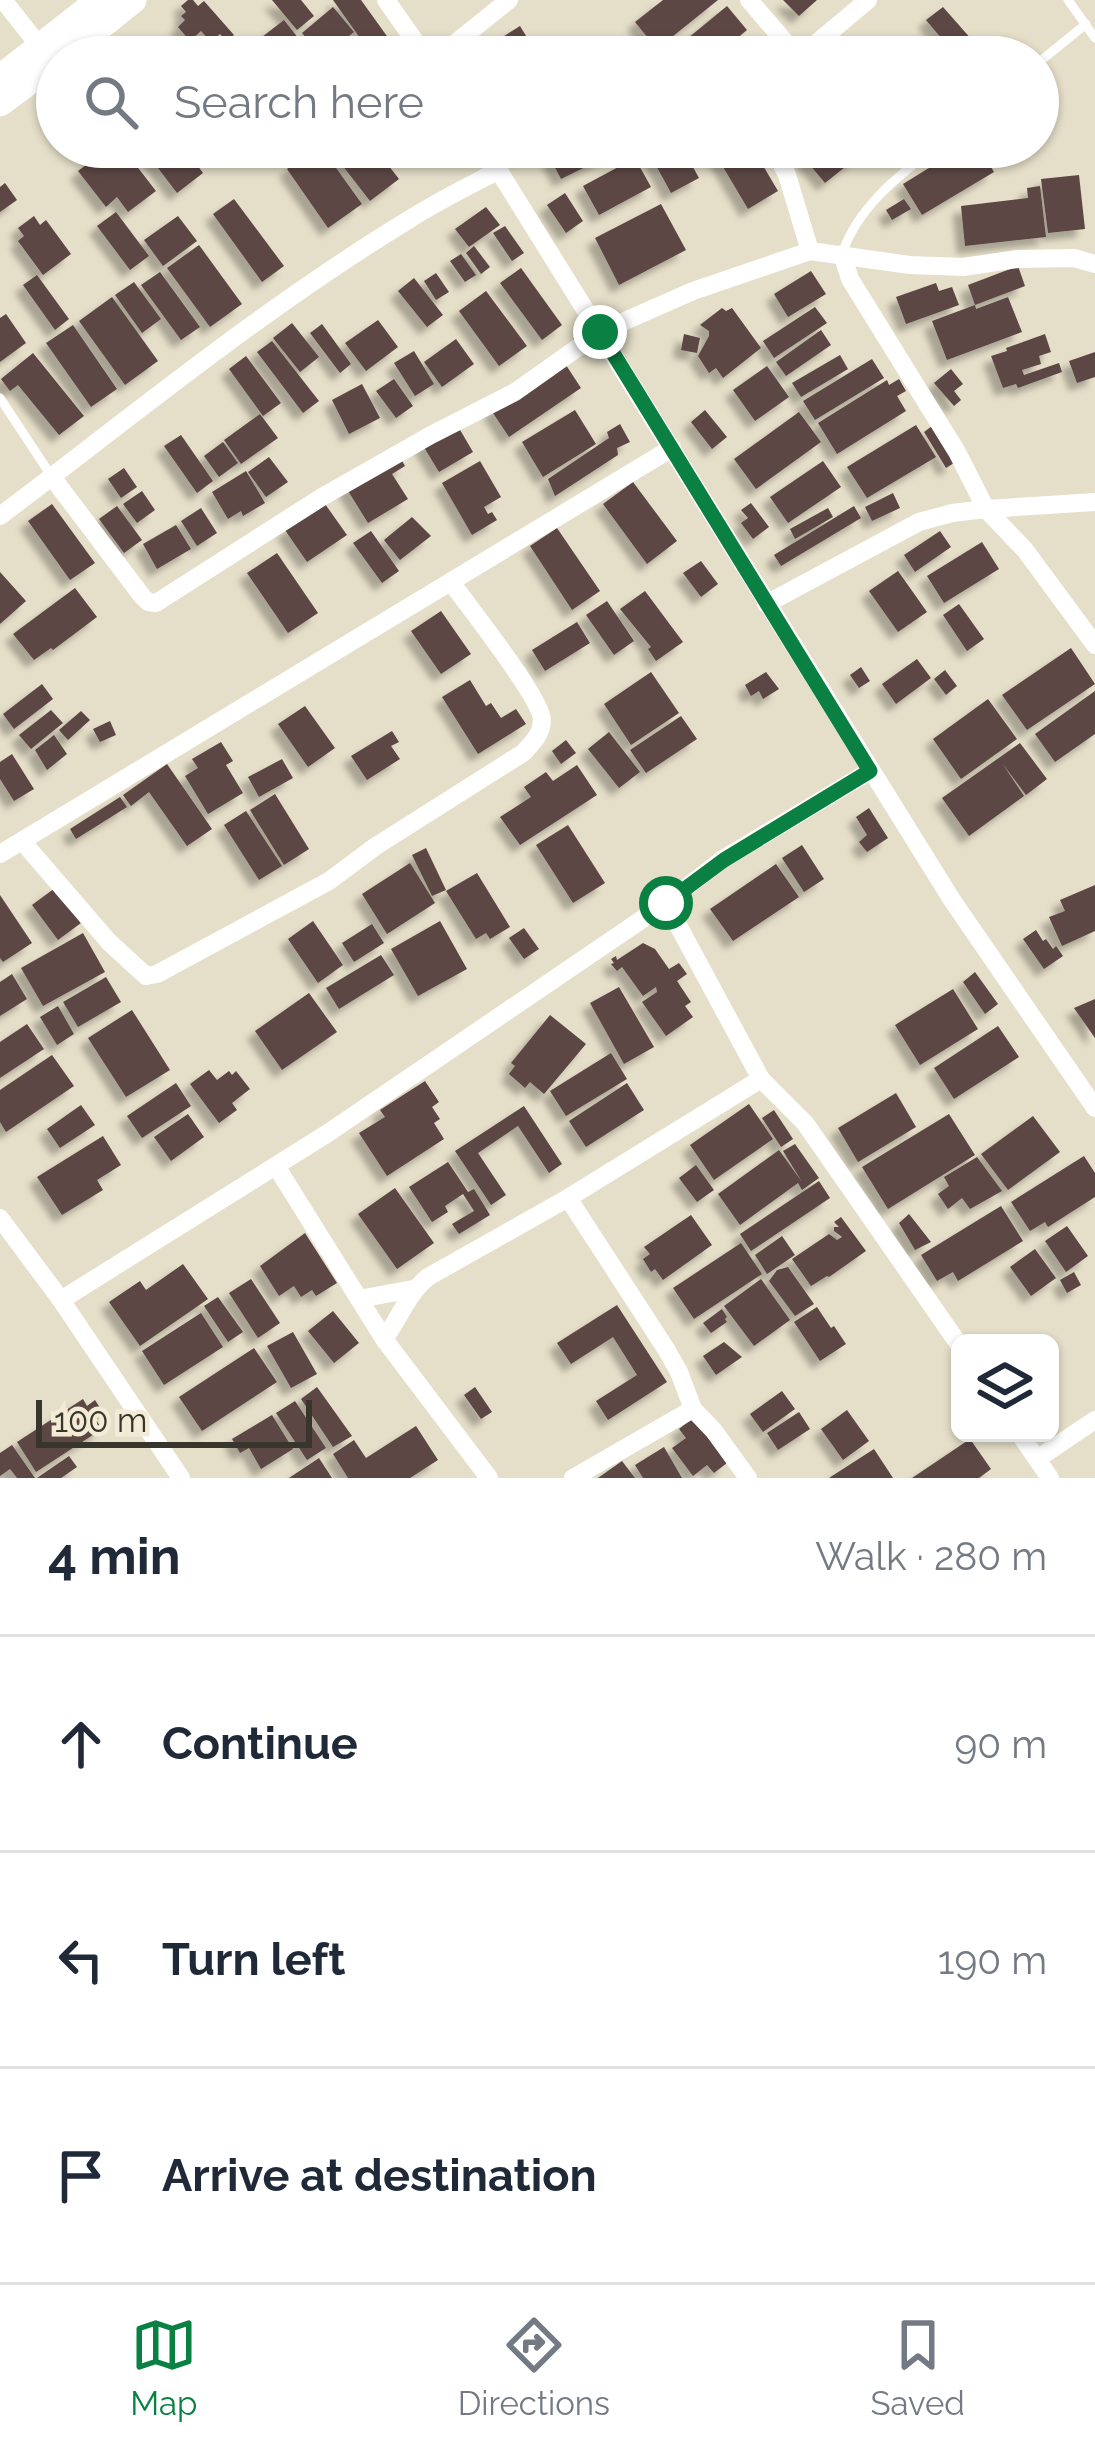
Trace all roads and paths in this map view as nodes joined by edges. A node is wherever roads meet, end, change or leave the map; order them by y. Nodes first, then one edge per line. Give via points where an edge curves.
1 (4, 0) edge
2 (100, 0) edge
3 (133, 0) edge
4 (386, 0) edge
5 (509, 0) edge
6 (749, 0) edge
7 (868, 0) edge
8 (1068, 0) edge
9 (1086, 24) junction
10 (70, 36) edge
11 (82, 36) edge
12 (411, 36) edge
13 (465, 36) edge
14 (781, 36) edge
15 (824, 36) edge
16 (36, 37) edge
17 (1095, 38) edge
18 (1059, 46) edge
19 (36, 63) edge
20 (36, 71) edge
21 (0, 78) edge
22 (0, 103) edge
23 (784, 168) edge
24 (908, 168) edge
25 (499, 170) joint
26 (810, 251) junction
27 (842, 254) junction
28 (1095, 264) edge
29 (600, 332) junction
30 (0, 398) edge
31 (672, 448) junction
32 (52, 477) junction
33 (1095, 502) edge
34 (986, 509) junction
35 (0, 516) edge
36 (451, 582) junction
37 (766, 604) junction
38 (1095, 645) edge
39 (870, 771) junction
40 (22, 841) junction
41 (0, 854) edge
42 (666, 903) junction
43 (761, 1079) junction
44 (1092, 1099) edge
45 (276, 1166) junction
46 (568, 1198) junction
47 (0, 1218) edge
48 (413, 1289) junction
49 (359, 1299) junction
50 (61, 1300) junction
51 (952, 1334) edge
52 (384, 1340) junction
53 (693, 1409) junction
54 (1095, 1420) edge
55 (1025, 1442) edge
56 (1037, 1460) junction
57 (181, 1478) edge
58 (489, 1478) edge
59 (573, 1478) edge
60 (748, 1478) edge
61 (1049, 1478) edge

1 - 16 street
2 - 10 main road
3 - 11 main road
4 - 12 street
5 - 13 street
6 - 14 street
7 - 15 street
8 - 9 lane
9 - 17 lane
9 - 18 lane
19 - 21 main road
20 - 22 main road
23 - 26 street
24 - 27 lane via 856,225
25 - 29 street
25 - 32 street via 316,280
26 - 27 street
26 - 29 street
27 - 28 street via 910,266 1074,258
27 - 34 street
29 - 31 street
29 - 32 street via 515,392 322,497 157,603 142,596
30 - 32 lane
31 - 36 street
31 - 37 street
32 - 35 street
33 - 34 street
34 - 37 street via 919,522
34 - 38 street
36 - 40 street
36 - 40 street via 536,698 536,739 329,881 146,976
37 - 39 street
39 - 42 street
39 - 44 street
40 - 41 street
42 - 43 street
42 - 45 street
43 - 46 street
43 - 51 street via 805,1123
45 - 49 street
45 - 50 street
46 - 48 street
46 - 53 street via 666,1349
47 - 50 street
48 - 49 street
48 - 52 street
49 - 52 street
50 - 57 street
52 - 58 street
53 - 59 street
53 - 60 street
54 - 56 street
55 - 56 street
56 - 61 street

